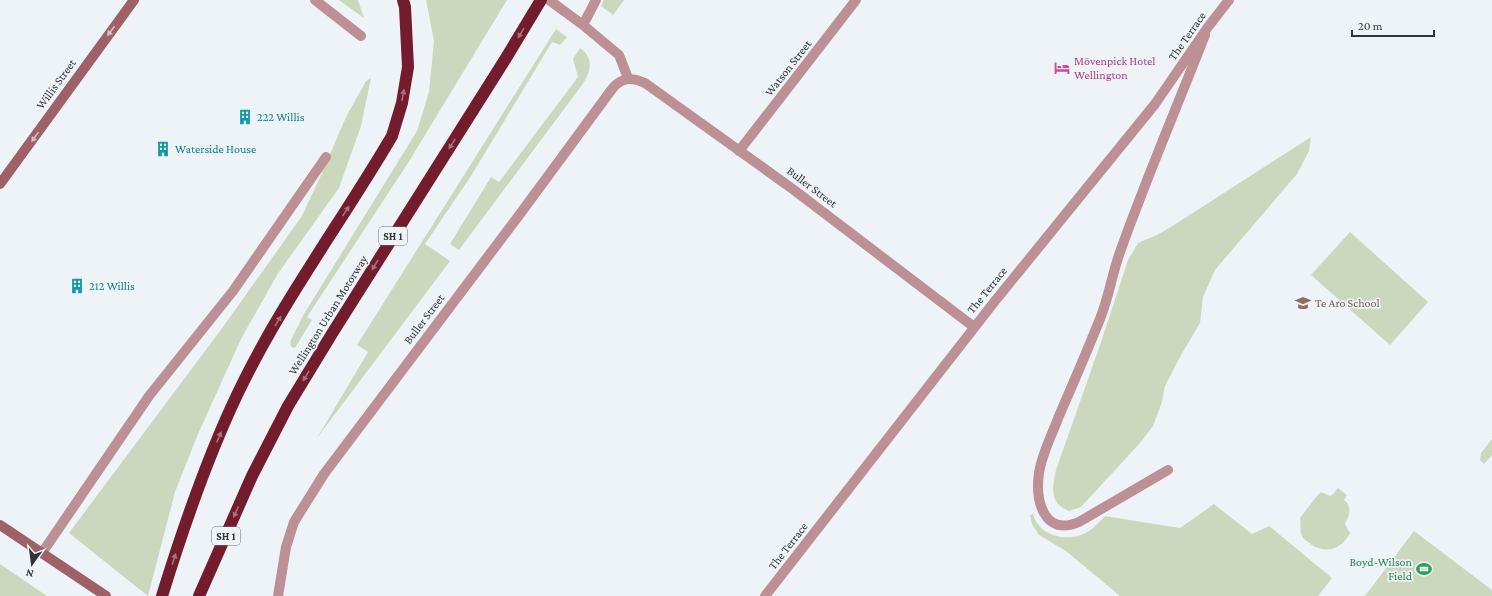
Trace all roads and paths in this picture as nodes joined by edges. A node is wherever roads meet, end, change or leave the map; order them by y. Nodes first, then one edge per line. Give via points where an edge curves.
1 (134, 0) edge
2 (315, 0) edge
3 (403, 0) edge
4 (541, 0) edge
5 (549, 0) edge
6 (596, 0) edge
7 (856, 0) edge
8 (1229, 0) edge
9 (583, 24) junction
10 (1208, 27) junction
11 (361, 36) dead end
12 (628, 78) junction
13 (739, 151) junction
14 (326, 157) dead end
15 (0, 184) edge
16 (974, 327) junction
17 (1168, 470) dead end
18 (0, 525) edge
19 (42, 553) junction
20 (106, 596) edge
21 (162, 596) edge
22 (199, 596) edge
23 (278, 596) edge
24 (766, 596) edge

1 -> 15 main road, Willis Street
2 - 11 street
21 -> 3 highway via 186,519 237,395 269,334 392,136 402,103 408,67
4 -> 22 highway, Wellington Urban Motorway / SH 1 via 288,406 252,476
5 - 9 street
6 - 9 street
7 - 13 street, Watson Street
8 - 10 street, The Terrace
9 - 12 street via 619,55
10 - 16 street, The Terrace via 1155,104
10 - 17 street via 1120,252 1101,317 1046,449 1039,474 1038,498 1043,512 1050,521 1060,526 1069,526
12 - 13 street, Buller Street via 645,83
12 - 23 street, Buller Street via 616,84 324,474 294,522 286,547
13 - 16 street, Buller Street
14 - 19 street via 233,291 149,396
16 - 24 street, The Terrace
18 - 19 main road
19 - 20 main road

